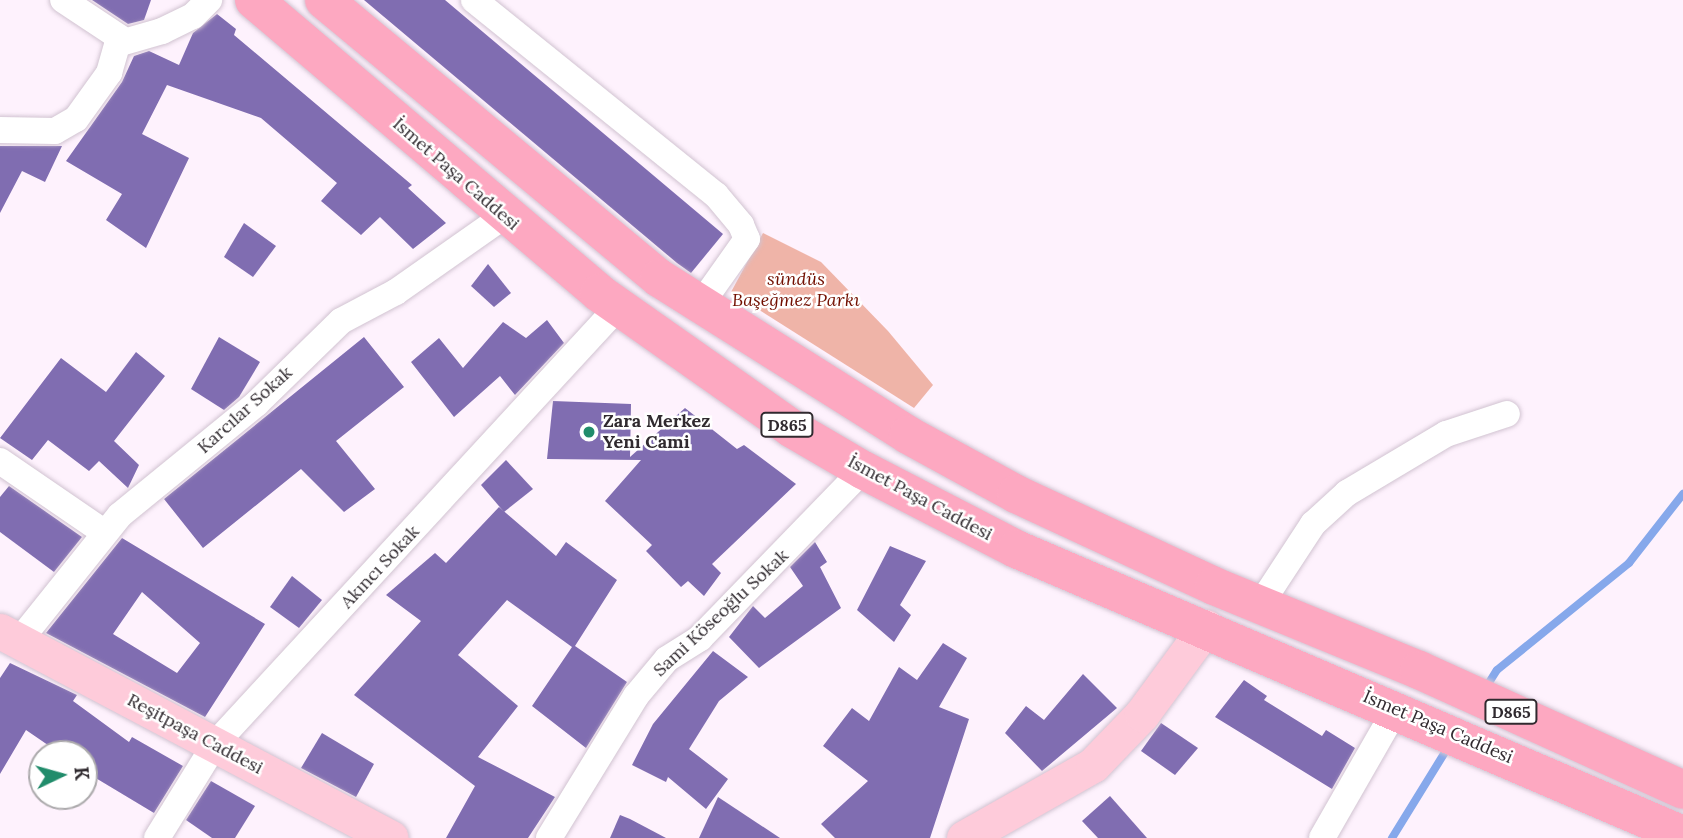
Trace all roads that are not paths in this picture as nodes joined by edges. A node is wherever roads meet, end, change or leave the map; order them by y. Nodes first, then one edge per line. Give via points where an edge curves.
1 (63, 0) edge
2 (209, 0) edge
3 (254, 0) edge
4 (324, 0) edge
5 (474, 0) edge
6 (117, 44) junction
7 (0, 130) edge
8 (504, 216) junction
9 (701, 304) junction
10 (618, 307) junction
11 (1507, 414) dead end
12 (0, 461) edge
13 (863, 470) junction
14 (105, 533) junction
15 (1260, 605) junction
16 (1206, 627) junction
17 (10, 636) edge
18 (1401, 711) junction
19 (215, 744) junction
20 (1680, 787) edge
21 (1683, 835) edge
22 (157, 838) edge
23 (391, 838) edge
24 (549, 838) edge
25 (964, 838) edge
26 (1322, 838) edge

1 - 6 street via 119,37
2 - 6 street via 193,16 162,31
3 - 8 highway, İsmet Paşa Caddesi / D865
4 - 9 highway, D865 via 659,278
5 - 9 street via 716,195 741,225 747,239
6 - 7 street via 109,73 76,119 55,131
8 - 10 highway, İsmet Paşa Caddesi / D865
8 - 14 street, Karcılar Sokak via 407,285 341,321 256,404 120,515
9 - 15 highway, D865 via 908,435 1016,494
10 - 13 highway, İsmet Paşa Caddesi / D865 via 791,428
10 - 19 street, Akıncı Sokak
11 - 15 street via 1446,434 1347,494 1313,524
12 - 14 street
13 - 16 highway, İsmet Paşa Caddesi / D865 via 1016,549
13 - 24 street, Sami Köseoğlu Sokak via 700,638 667,659 636,696
14 - 17 street, Karcılar Sokak
15 - 20 highway, D865 via 1419,670
16 - 18 highway, İsmet Paşa Caddesi / D865
16 - 25 main road via 1142,714 1093,765
17 - 19 main road, Reşitpaşa Caddesi
18 - 21 highway, İsmet Paşa Caddesi / D865
18 - 26 street
19 - 22 street, Akıncı Sokak
19 - 23 main road, Reşitpaşa Caddesi

